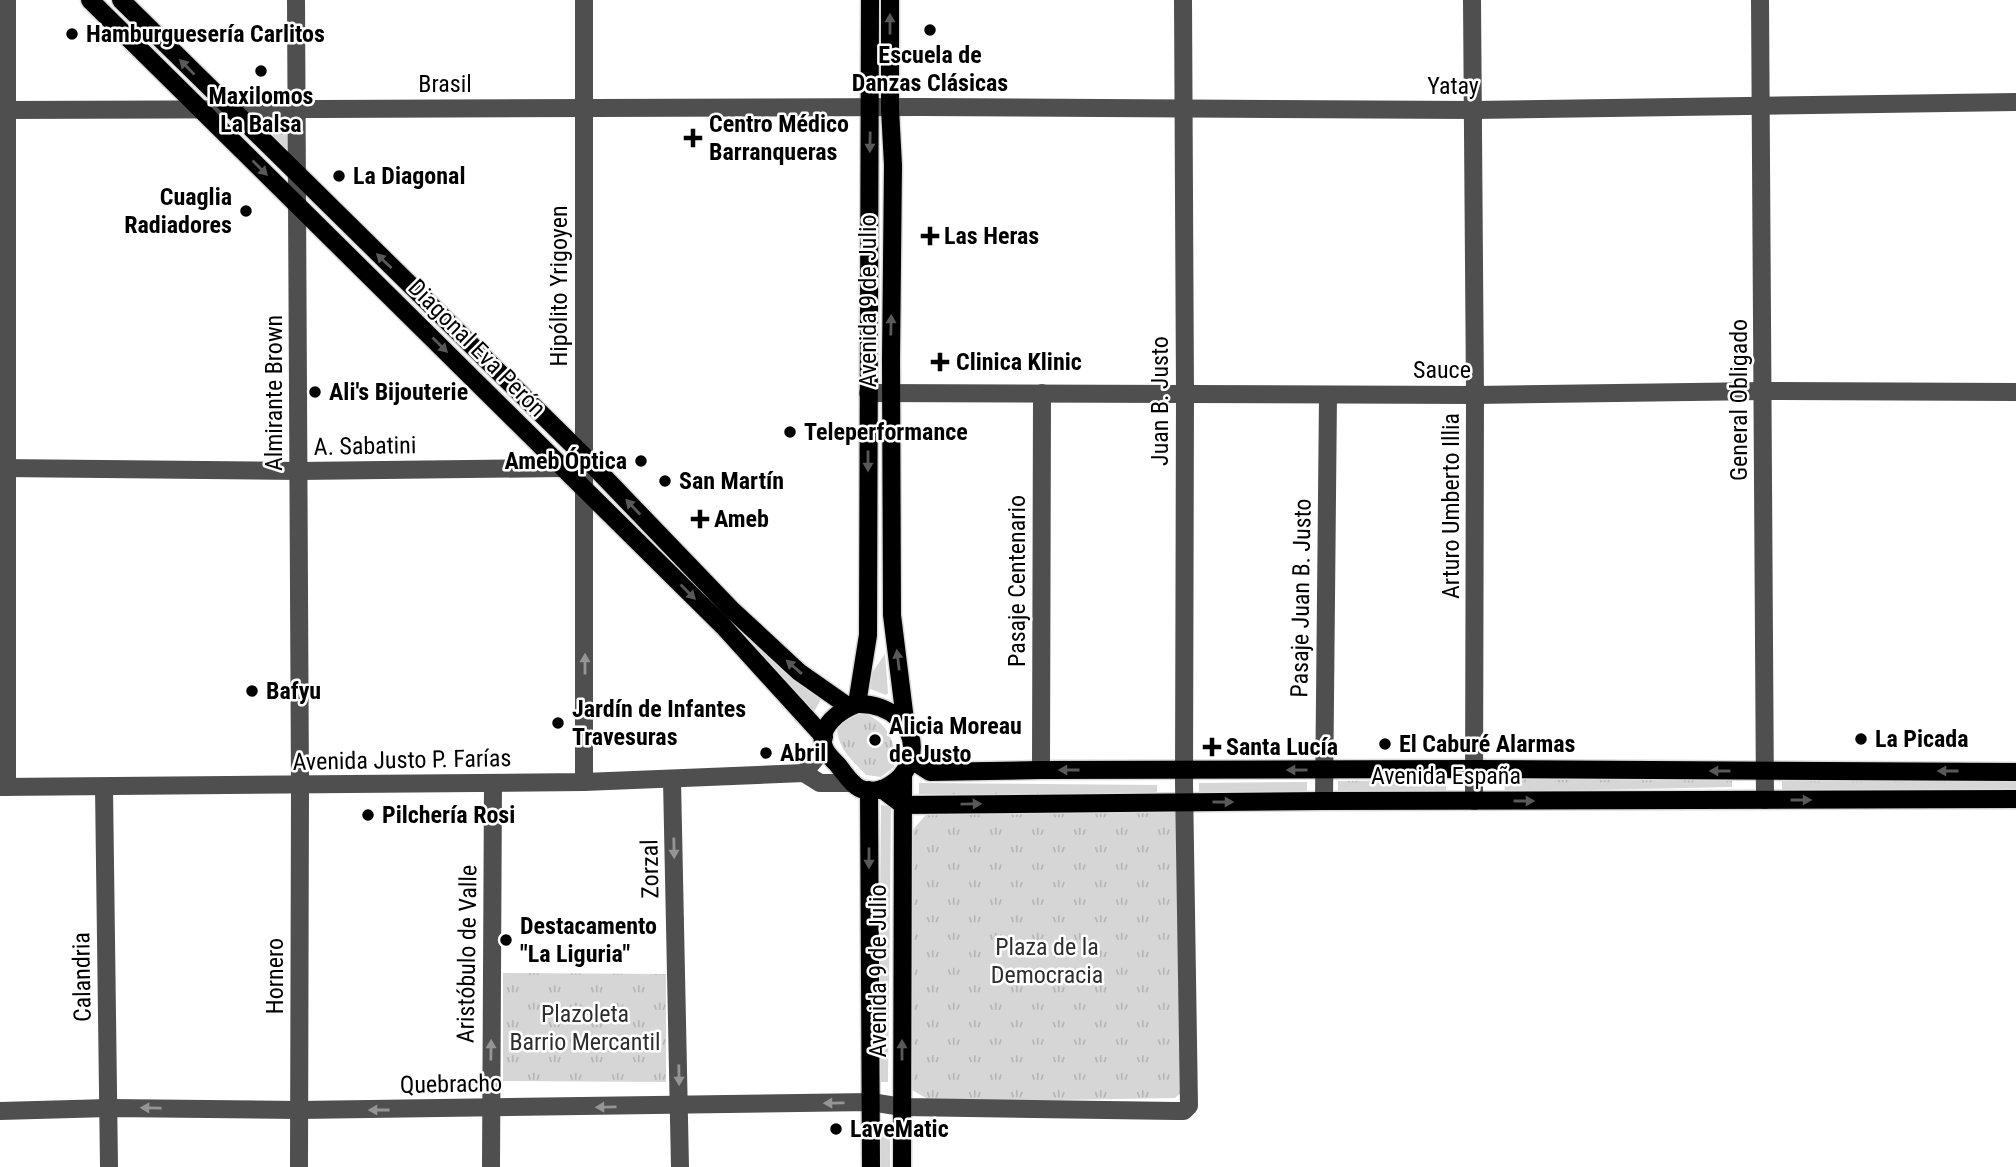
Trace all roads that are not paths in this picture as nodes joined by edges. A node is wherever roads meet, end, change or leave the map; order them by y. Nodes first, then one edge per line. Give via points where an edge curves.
1 (8, 0) edge
2 (90, 0) edge
3 (121, 0) edge
4 (296, 0) edge
5 (584, 0) edge
6 (870, 0) edge
7 (890, 0) edge
8 (1182, 0) edge
9 (1472, 0) edge
10 (1760, 0) edge
11 (2016, 102) edge
12 (1762, 106) junction
13 (229, 109) junction
14 (297, 109) junction
15 (585, 109) junction
16 (870, 109) junction
17 (890, 109) junction
18 (1183, 109) junction
19 (4, 110) edge
20 (202, 110) junction
21 (1473, 110) junction
22 (297, 176) junction
23 (297, 203) junction
24 (1764, 391) junction
25 (2016, 392) edge
26 (868, 393) junction
27 (892, 393) junction
28 (1042, 393) junction
29 (1185, 394) junction
30 (1328, 395) junction
31 (1475, 395) junction
32 (583, 455) junction
33 (4, 468) edge
34 (563, 468) junction
35 (299, 471) junction
36 (586, 490) junction
37 (853, 706) junction
38 (906, 728) junction
39 (824, 743) junction
40 (907, 767) junction
41 (1475, 769) junction
42 (1041, 770) junction
43 (1184, 770) junction
44 (1324, 770) junction
45 (1765, 771) junction
46 (2016, 772) edge
47 (804, 773) junction
48 (673, 780) junction
49 (584, 782) junction
50 (494, 783) junction
51 (300, 786) junction
52 (4, 787) edge
53 (104, 787) junction
54 (868, 787) junction
55 (2016, 799) edge
56 (1765, 800) junction
57 (1324, 801) junction
58 (1474, 801) junction
59 (1185, 802) junction
60 (903, 805) junction
61 (872, 1102) junction
62 (680, 1105) junction
63 (902, 1107) junction
64 (109, 1108) junction
65 (490, 1109) junction
66 (299, 1110) junction
67 (0, 1111) edge
68 (108, 1167) edge
69 (299, 1167) edge
70 (491, 1167) edge
71 (680, 1167) edge
72 (871, 1167) edge
73 (902, 1167) edge

1 - 19 street
2 - 20 main road, Diagonal Eva Perón
13 -> 3 main road, Diagonal Eva Perón
4 - 14 street, Almirante Brown
5 - 15 street, Hipólito Yrigoyen
6 - 16 main road, Avenida 9 de Julio
17 -> 7 main road, Avenida 9 de Julio
8 - 18 street, Juan B. Justo
9 - 21 street, Arturo Umberto Illia
10 - 12 street, General Obligado
11 - 12 street, Yatay
12 - 21 street, Yatay
12 - 24 street, General Obligado
13 - 14 street, Brasil
13 - 20 street, Brasil
13 - 22 main road, Diagonal Eva Perón
14 - 15 street, Brasil
14 - 22 street, Almirante Brown
15 - 16 street, Brasil
15 - 32 street, Hipólito Yrigoyen
16 - 17 street, Brasil
16 -> 26 main road, Avenida 9 de Julio
17 - 18 street, Yatay
27 -> 17 main road, Avenida 9 de Julio
18 - 21 street, Yatay
18 - 29 street, Juan B. Justo
19 - 20 street, Brasil
19 - 33 street
20 -> 23 main road, Diagonal Eva Perón
21 - 31 street, Arturo Umberto Illia
22 - 23 street, Almirante Brown
32 -> 22 main road, Diagonal Eva Perón
23 -> 34 main road, Diagonal Eva Perón
23 - 35 street, Almirante Brown
24 - 25 street, Sauce
24 - 31 street, Sauce
24 - 45 street, General Obligado
26 - 27 street, Sauce
26 -> 37 main road, Avenida 9 de Julio via 867,635
27 - 28 street, Sauce
38 -> 27 main road, Avenida 9 de Julio via 892,615
28 - 29 street, Sauce
28 - 42 street, Pasaje Centenario
29 - 30 street, Sauce
29 - 43 street, Juan B. Justo
30 - 31 street, Sauce
30 - 44 street, Pasaje Juan B. Justo
31 - 41 street, Arturo Umberto Illia
32 - 36 street, Hipólito Yrigoyen
37 -> 32 main road, Diagonal Eva Perón via 799,672 731,609
33 - 35 street, A. Sabatini
33 - 52 street
34 - 35 street, A. Sabatini
34 - 36 main road, Diagonal Eva Perón
35 - 51 street, Almirante Brown
36 -> 39 main road, Diagonal Eva Perón via 723,626
49 -> 36 street, Hipólito Yrigoyen
37 - 38 main road via 885,708
37 - 39 main road via 831,721
38 - 40 main road via 910,743
39 - 47 street
39 - 54 main road
40 - 42 main road, Avenida España via 930,772
40 - 54 main road via 897,781
40 - 60 main road, Avenida 9 de Julio
41 - 44 main road, Avenida España
45 -> 41 main road, Avenida España
41 - 58 street, Arturo Umberto Illia
43 -> 42 main road, Avenida España
44 -> 43 main road, Avenida España
43 - 59 street, Juan B. Justo
44 - 57 street, Pasaje Juan B. Justo
46 -> 45 main road, Avenida España
45 - 56 street, General Obligado
47 - 48 street, Avenida Justo P. Farías
47 - 54 street, Avenida Justo P. Farías via 820,783
48 - 49 street, Avenida Justo P. Farías
48 -> 62 street, Zorzal
49 - 50 street, Avenida Justo P. Farías
50 - 51 street, Avenida Justo P. Farías
65 -> 50 street, Aristóbulo de Valle
51 - 53 street, Avenida Justo P. Farías
51 - 66 street, Hornero
52 - 53 street, Avenida Justo P. Farías
53 - 64 street, Calandria
54 - 60 main road
54 -> 61 main road, Avenida 9 de Julio
56 -> 55 main road, Avenida España
58 -> 56 main road, Avenida España
57 - 58 main road, Avenida España
59 -> 57 main road, Avenida España
60 -> 59 main road, Avenida España
59 - 63 street, Juan B. Justo via 1189,1106 1184,1111
63 -> 60 main road, Avenida 9 de Julio
61 -> 62 street, Quebracho
61 - 63 street, Quebracho
61 - 72 main road, Avenida 9 de Julio
62 -> 65 street, Quebracho
62 - 71 street, Zorzal
63 - 73 main road, Avenida 9 de Julio
66 -> 64 street, Quebracho
64 - 67 street, Quebracho
64 - 68 street, Calandria
65 -> 66 street, Quebracho
65 - 70 street, Aristóbulo de Valle
66 - 69 street, Hornero

